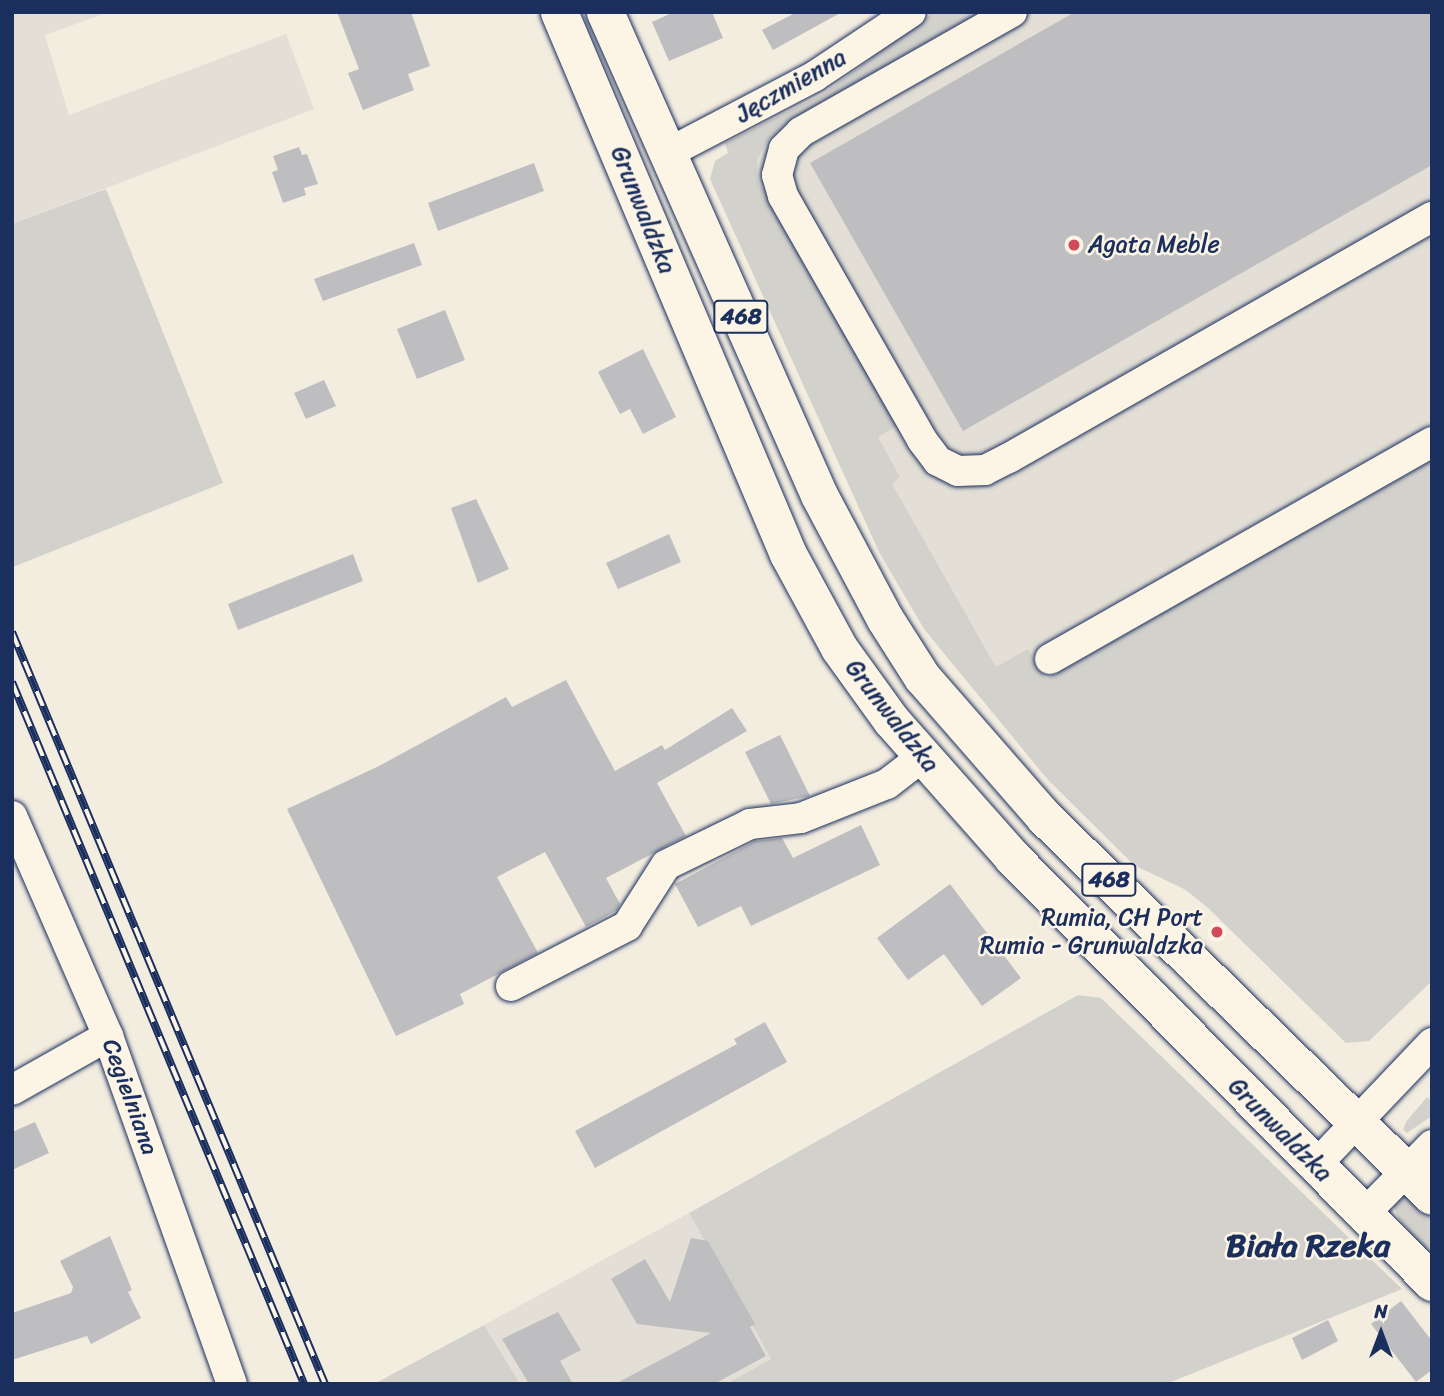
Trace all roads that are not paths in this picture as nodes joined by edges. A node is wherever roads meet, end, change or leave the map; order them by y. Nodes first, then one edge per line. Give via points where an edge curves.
1 (559, 12) edge
2 (605, 12) edge
3 (911, 12) edge
4 (1012, 12) edge
5 (668, 153) junction
6 (1432, 217) edge
7 (1432, 442) edge
8 (1050, 659) dead end
9 (922, 757) junction
10 (12, 816) edge
11 (511, 986) dead end
12 (108, 1036) junction
13 (1432, 1044) edge
14 (12, 1090) edge
15 (1356, 1122) junction
16 (1432, 1145) edge
17 (1315, 1166) junction
18 (1419, 1183) edge
19 (1364, 1214) junction
20 (1432, 1282) edge
21 (232, 1384) edge

1 - 9 main road, Grunwaldzka / 468 via 788,554 839,648
2 - 5 main road, Grunwaldzka / 468
3 - 5 street, Jęczmienna via 815,76
4 - 6 street via 801,132 783,149 777,175 783,196 922,440 938,461 958,471 985,470 1009,458
5 - 15 main road, Grunwaldzka / 468 via 819,495 885,619 922,677 1044,817
7 - 8 street
9 - 11 street via 887,784 801,818 750,824 666,865 627,926
9 - 17 main road, Grunwaldzka / 468 via 1075,922
10 - 12 street, Cegielniana
12 - 14 street
12 - 21 street, Cegielniana
13 - 15 street
15 - 17 street
15 - 18 main road, Grunwaldzka / 468
16 - 18 street
17 - 19 main road, Grunwaldzka / 468
18 - 19 street
19 - 20 main road, Grunwaldzka / 468

